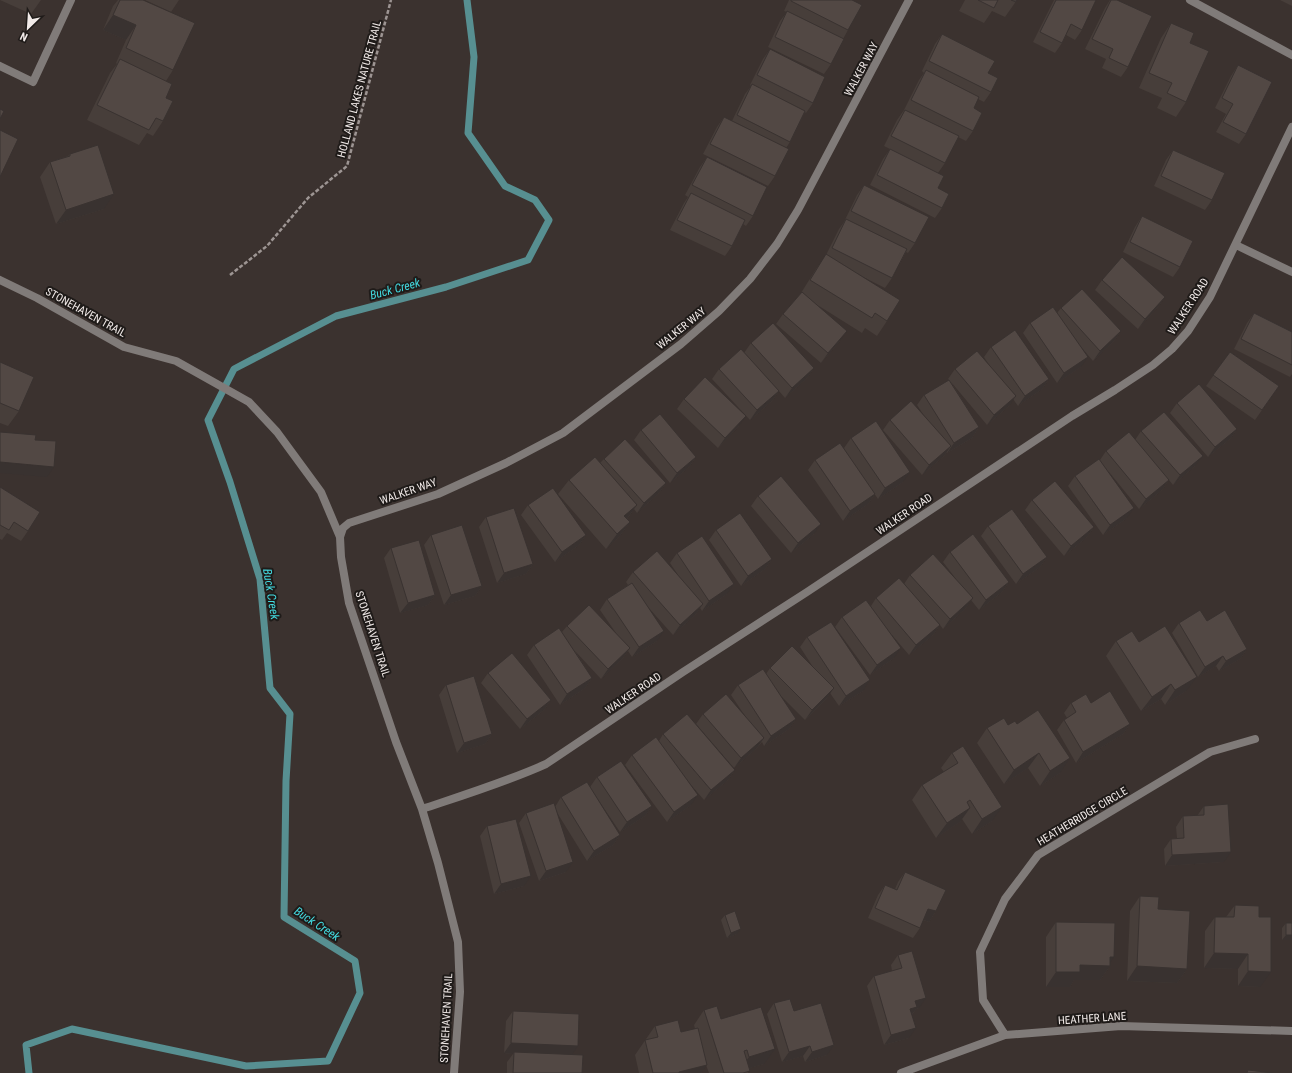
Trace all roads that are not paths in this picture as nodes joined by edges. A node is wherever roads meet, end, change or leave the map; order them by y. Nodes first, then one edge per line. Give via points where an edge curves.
1 (71, 0) edge
2 (909, 0) edge
3 (1190, 0) edge
4 (1201, 2) edge
5 (1292, 55) edge
6 (0, 66) edge
7 (1292, 127) edge
8 (1236, 245) junction
9 (1292, 272) edge
10 (0, 280) edge
11 (340, 537) junction
12 (1255, 739) dead end
13 (422, 809) junction
14 (1292, 1031) edge
15 (1005, 1036) junction
16 (454, 1073) edge
17 (901, 1073) edge

1 - 6 street via 33,82
2 - 11 street, WALKER WAY via 798,210 750,280 719,311 680,344 563,432 506,463 438,494 349,523 343,528
3 - 4 street
4 - 5 street
7 - 8 street, WALKER ROAD
8 - 9 street
8 - 13 street, WALKER ROAD via 1210,297 1188,331 1153,365 546,764 473,793
10 - 11 street, STONEHAVEN TRAIL via 124,347 176,361 249,402 277,432 321,492
11 - 13 street, STONEHAVEN TRAIL via 340,557 350,603 396,742
12 - 15 street, HEATHERRIDGE CIRCLE via 1210,752 1038,855 1005,899 980,952 984,1000
13 - 16 street, STONEHAVEN TRAIL via 458,942 460,992
14 - 15 street, HEATHER LANE via 1121,1026
15 - 17 street, HEATHER LANE

